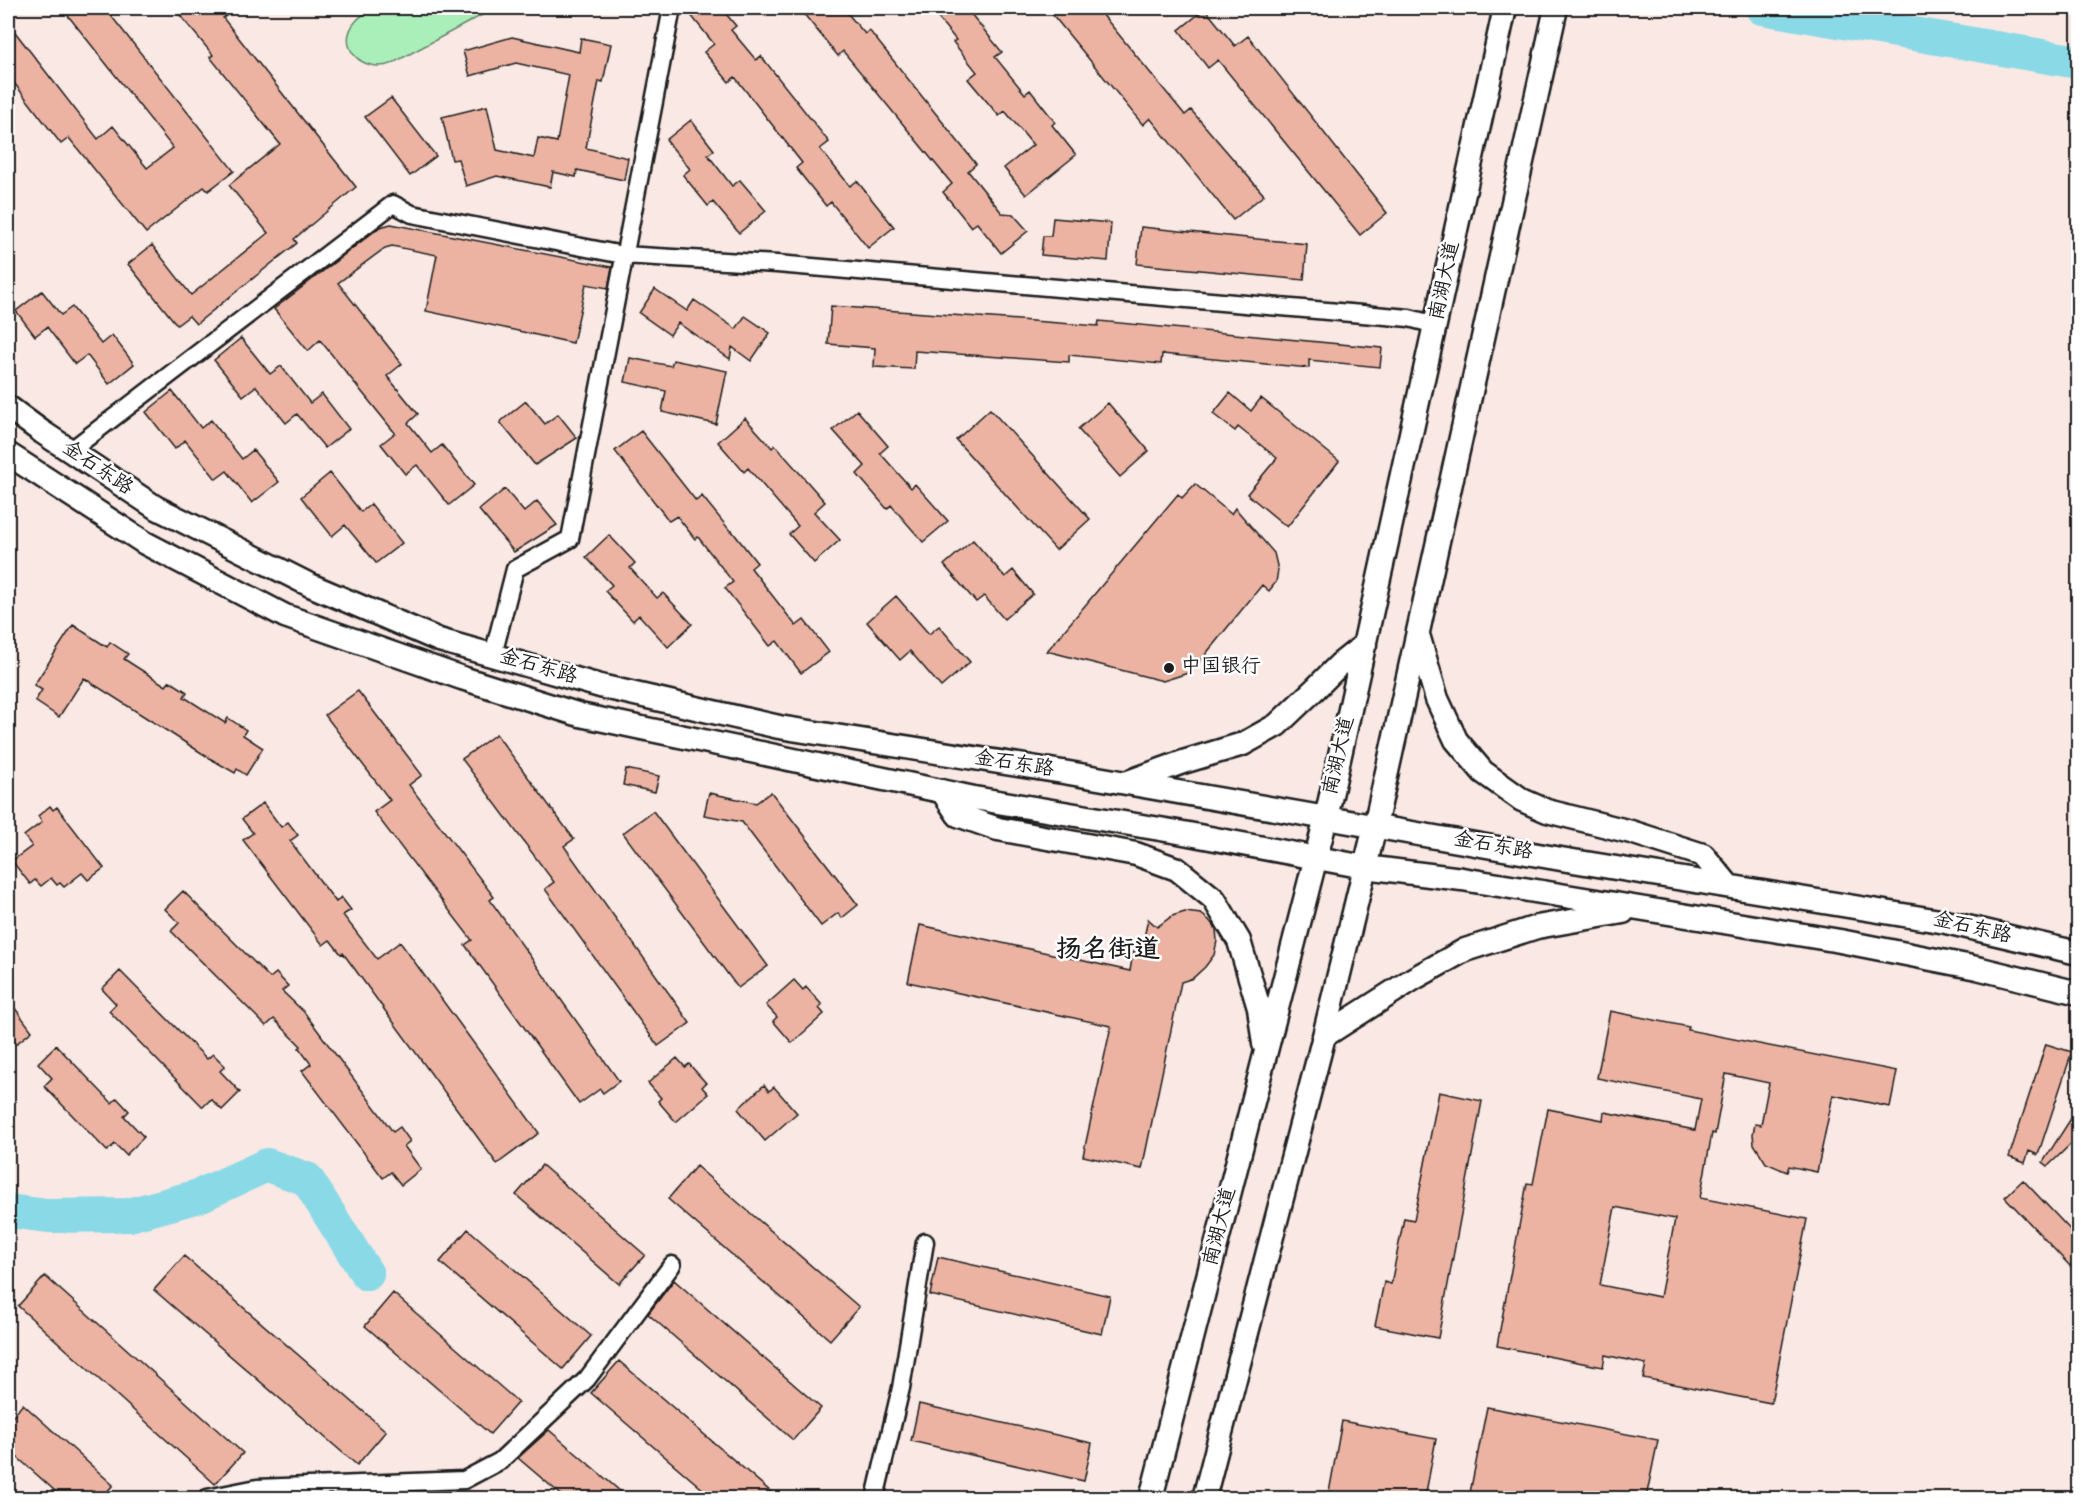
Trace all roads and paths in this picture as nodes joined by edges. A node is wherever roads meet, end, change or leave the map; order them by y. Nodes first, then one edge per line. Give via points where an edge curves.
1 (672, 8) edge
2 (1505, 8) edge
3 (1556, 8) edge
4 (623, 255) junction
5 (1436, 325) junction
6 (8, 407) edge
7 (70, 451) junction
8 (8, 454) edge
9 (1418, 634) junction
10 (1365, 644) junction
11 (493, 655) junction
12 (1126, 783) junction
13 (942, 791) junction
14 (1326, 818) junction
15 (1375, 826) junction
16 (1316, 858) junction
17 (1365, 867) junction
18 (1728, 885) junction
19 (1645, 909) junction
20 (2079, 953) edge
21 (2079, 993) edge
22 (1324, 1036) junction
23 (1266, 1054) junction
24 (925, 1242) dead end
25 (672, 1265) dead end
26 (405, 1491) edge
27 (207, 1498) edge
28 (875, 1498) edge
29 (1151, 1498) edge
30 (1204, 1498) edge

1 - 4 street
2 - 5 main road, 南湖大道
3 - 9 main road
4 - 5 street via 777,264 1409,318
4 - 7 street via 412,214 393,204
4 - 11 street via 570,539 515,569
5 - 10 main road, 南湖大道
6 - 7 main road, 金石东路
7 - 11 main road, 金石东路 via 154,507 310,585 439,640
8 - 13 main road, 金石东路 via 145,543 285,616 580,715
9 - 15 main road
9 - 18 main road via 1437,699 1456,740 1483,772 1522,800 1547,811 1703,855
10 - 12 main road via 1277,725 1243,744
10 - 14 main road, 南湖大道
11 - 12 main road, 金石东路 via 600,686 779,727
12 - 14 main road, 金石东路
13 - 16 main road, 金石东路
13 - 23 main road via 958,814 998,829 1136,854 1177,869 1214,899 1239,941 1251,975
14 - 15 main road, 金石东路
14 - 16 main road, 南湖大道
15 - 17 main road
15 - 18 main road, 金石东路
16 - 17 main road, 金石东路
16 - 23 main road, 南湖大道
17 - 19 main road, 金石东路
17 - 22 main road
18 - 20 main road, 金石东路 via 1946,922
19 - 21 main road, 金石东路 via 1851,943
19 - 22 main road via 1538,927 1465,950
22 - 30 main road
23 - 29 main road, 南湖大道
24 - 28 street via 901,1388
25 - 26 street via 587,1379 500,1461 464,1480
26 - 27 street via 257,1488

